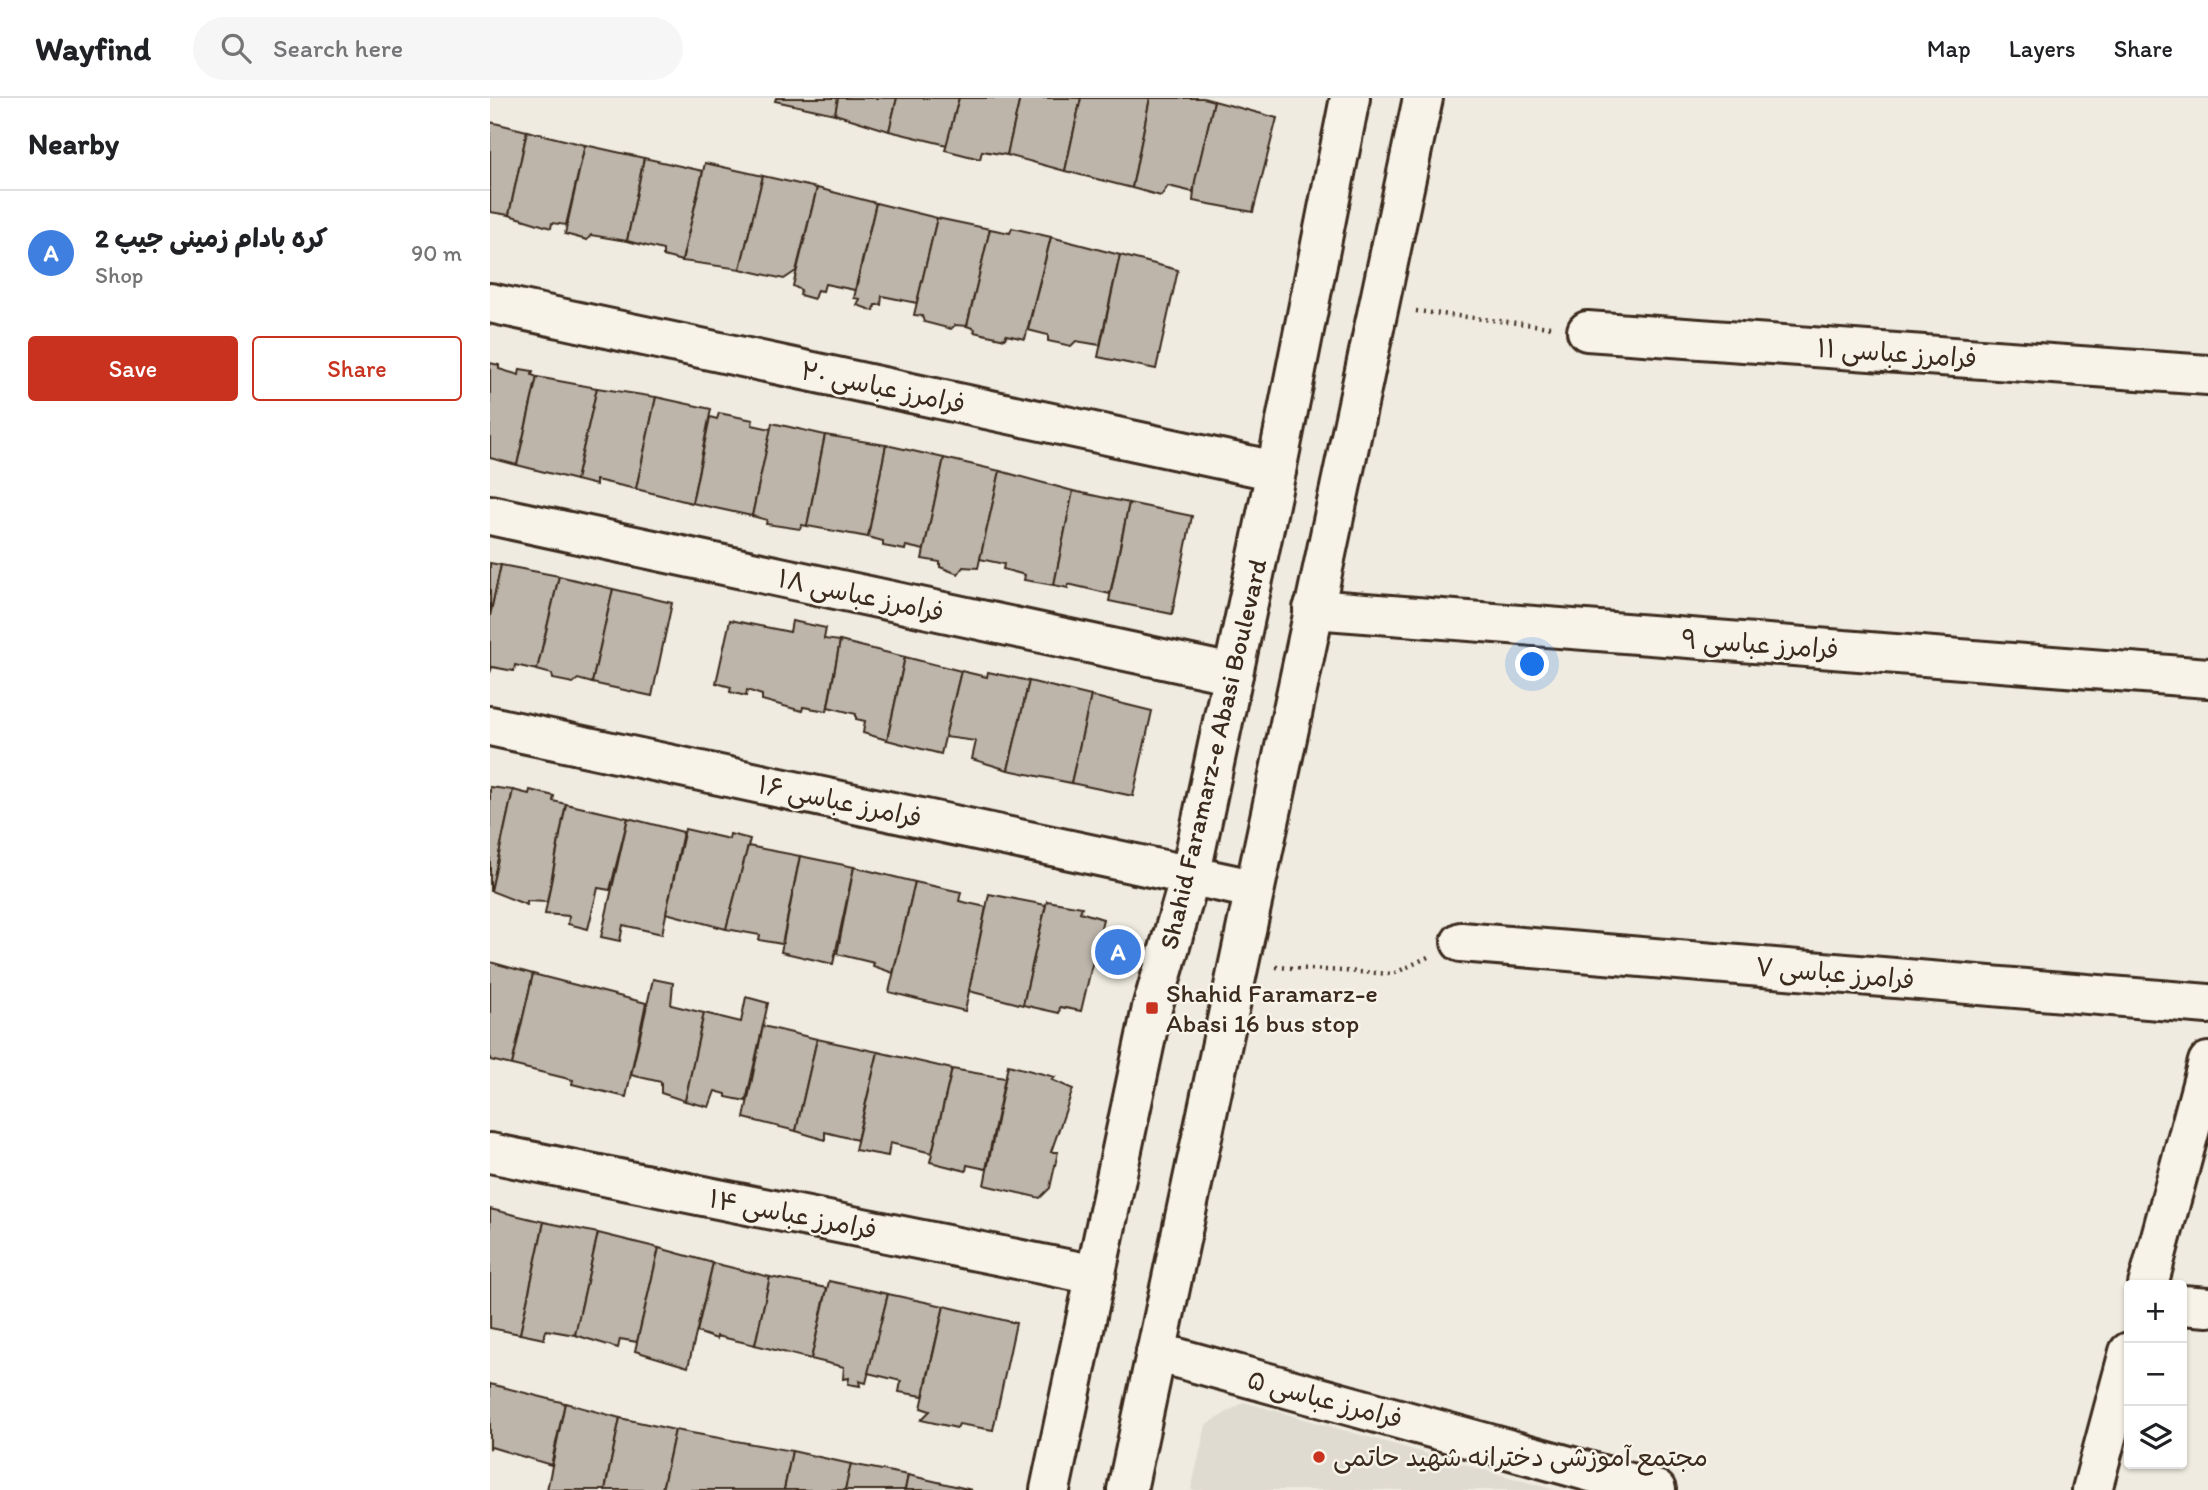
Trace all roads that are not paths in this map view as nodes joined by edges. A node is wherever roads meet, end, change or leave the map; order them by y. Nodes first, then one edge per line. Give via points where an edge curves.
1 (1350, 98) edge
2 (1423, 98) edge
3 (490, 303) edge
4 (1587, 331) road end
5 (2208, 375) edge
6 (1276, 471) junction
7 (490, 515) edge
8 (1313, 609) junction
9 (1233, 674) junction
10 (2208, 678) edge
11 (490, 726) edge
12 (1190, 877) junction
13 (1253, 889) junction
14 (1461, 942) road end
15 (2208, 1004) edge
16 (2208, 1062) edge
17 (490, 1153) edge
18 (1096, 1275) junction
19 (2148, 1280) edge
20 (2187, 1305) edge
21 (2208, 1307) edge
22 (1156, 1352) junction
23 (2124, 1371) edge
24 (1050, 1490) edge
25 (1127, 1490) edge
26 (1656, 1490) edge
27 (2092, 1490) edge

1 - 6 street, Shahid Faramarz-e Abasi Boulevard
2 - 8 street
3 - 6 street, فرامرز عباسی ۲۰
4 - 5 street, فرامرز عباسی ۱۱
6 - 9 street, Shahid Faramarz-e Abasi Boulevard
7 - 9 street, فرامرز عباسی ۱۸
8 - 10 street, فرامرز عباسی ۹
8 - 13 street
9 - 12 street, Shahid Faramarz-e Abasi Boulevard
11 - 12 street, فرامرز عباسی ۱۶
12 - 13 street, فرامرز عباسی ۱۶
12 - 18 street, Shahid Faramarz-e Abasi Boulevard via 1152,1008
13 - 22 street
14 - 15 street, فرامرز عباسی ۷
16 - 19 street
17 - 18 street, فرامرز عباسی ۱۴
18 - 24 street, Shahid Faramarz-e Abasi Boulevard
20 - 21 street
22 - 25 street
22 - 26 street, فرامرز عباسی ۵
23 - 27 street

